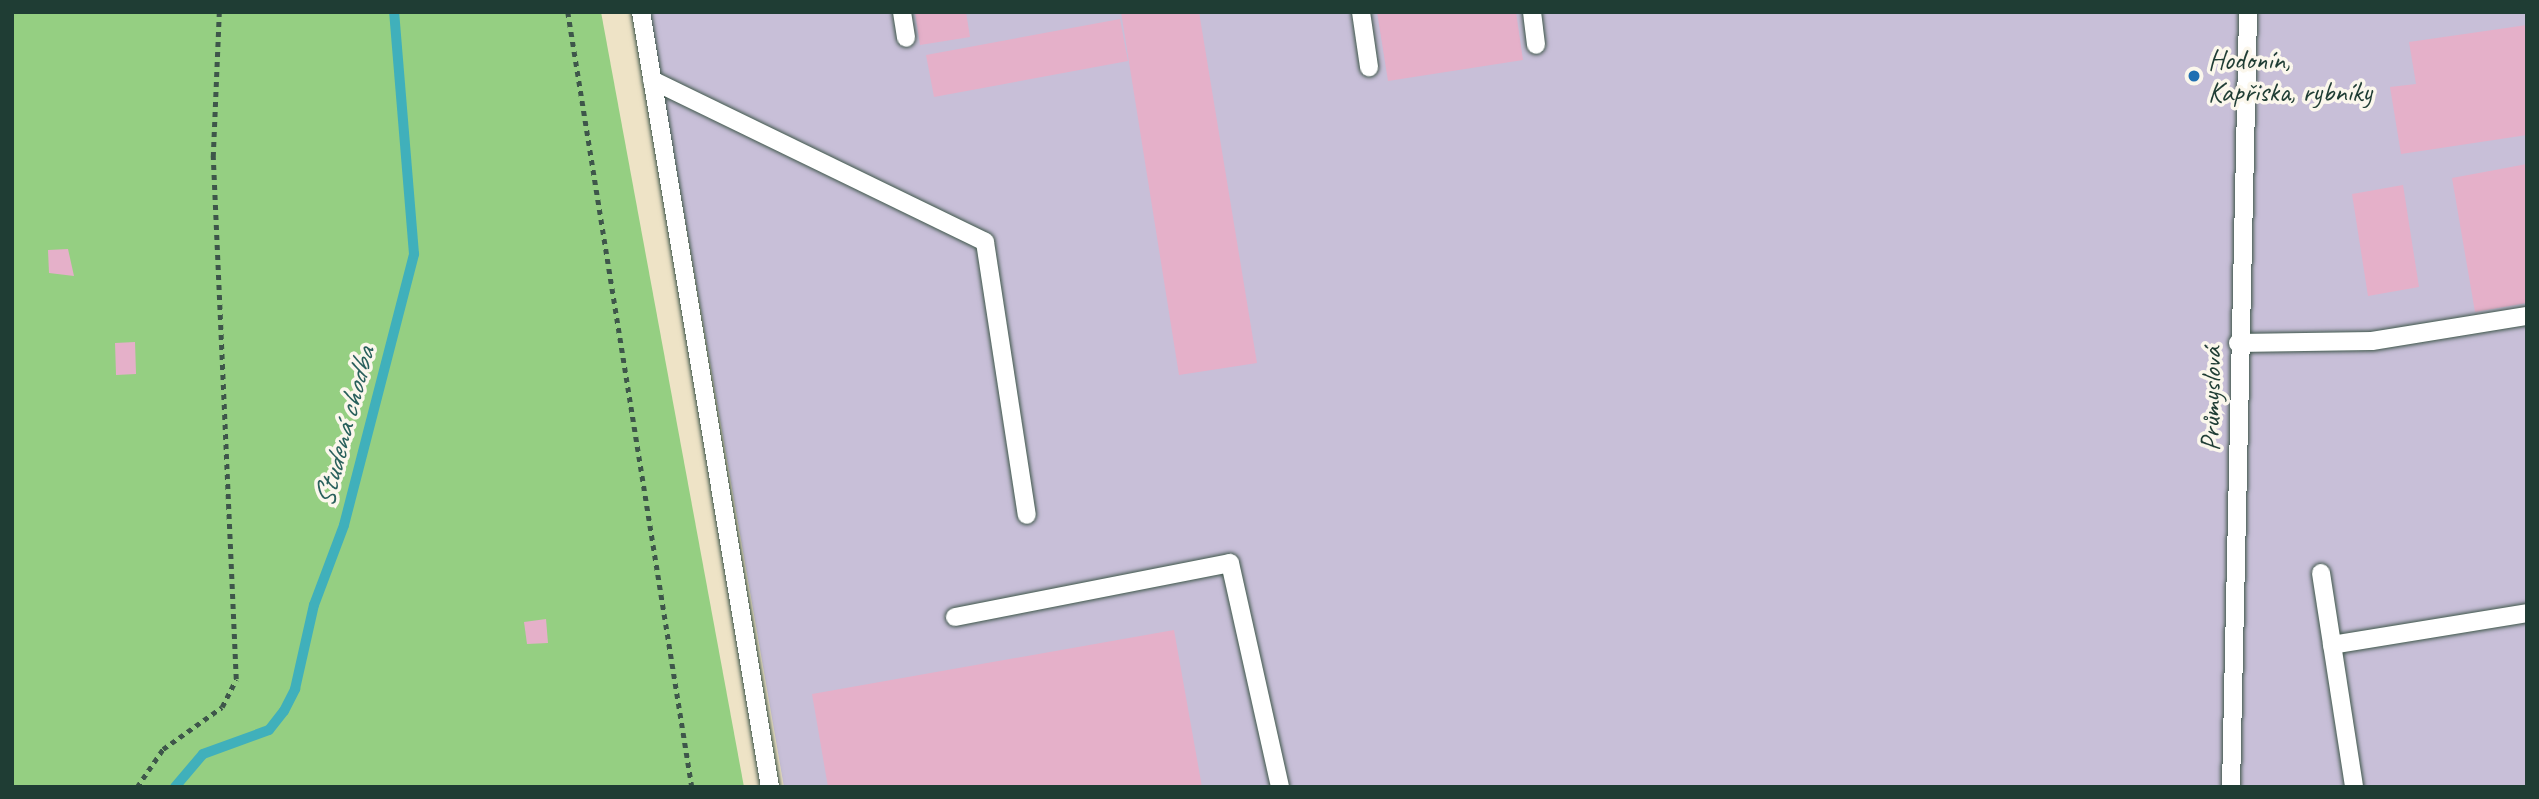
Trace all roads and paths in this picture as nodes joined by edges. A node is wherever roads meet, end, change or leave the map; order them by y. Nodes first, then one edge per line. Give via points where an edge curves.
1 (219, 12) edge
2 (568, 12) edge
3 (641, 12) edge
4 (902, 12) edge
5 (1361, 12) edge
6 (1532, 12) edge
7 (2248, 12) edge
8 (906, 38) dead end
9 (1536, 45) dead end
10 (1369, 67) dead end
11 (652, 80) junction
12 (2527, 316) edge
13 (2238, 342) junction
14 (1027, 515) dead end
15 (2321, 573) dead end
16 (2527, 613) edge
17 (955, 617) dead end
18 (2332, 645) junction
19 (137, 787) edge
20 (692, 787) edge
21 (771, 787) edge
22 (1280, 787) edge
23 (2231, 787) edge
24 (2354, 787) edge

1 - 19 path via 213,157 236,679 222,707 163,749
2 - 20 path
3 - 11 lane
4 - 8 lane
5 - 10 lane
6 - 9 lane
7 - 13 lane, Průmyslová
11 - 14 lane via 985,242
11 - 21 lane
12 - 13 lane via 2372,341
13 - 23 lane, Průmyslová
15 - 18 lane
16 - 18 lane
17 - 22 lane via 1230,563
18 - 24 lane

